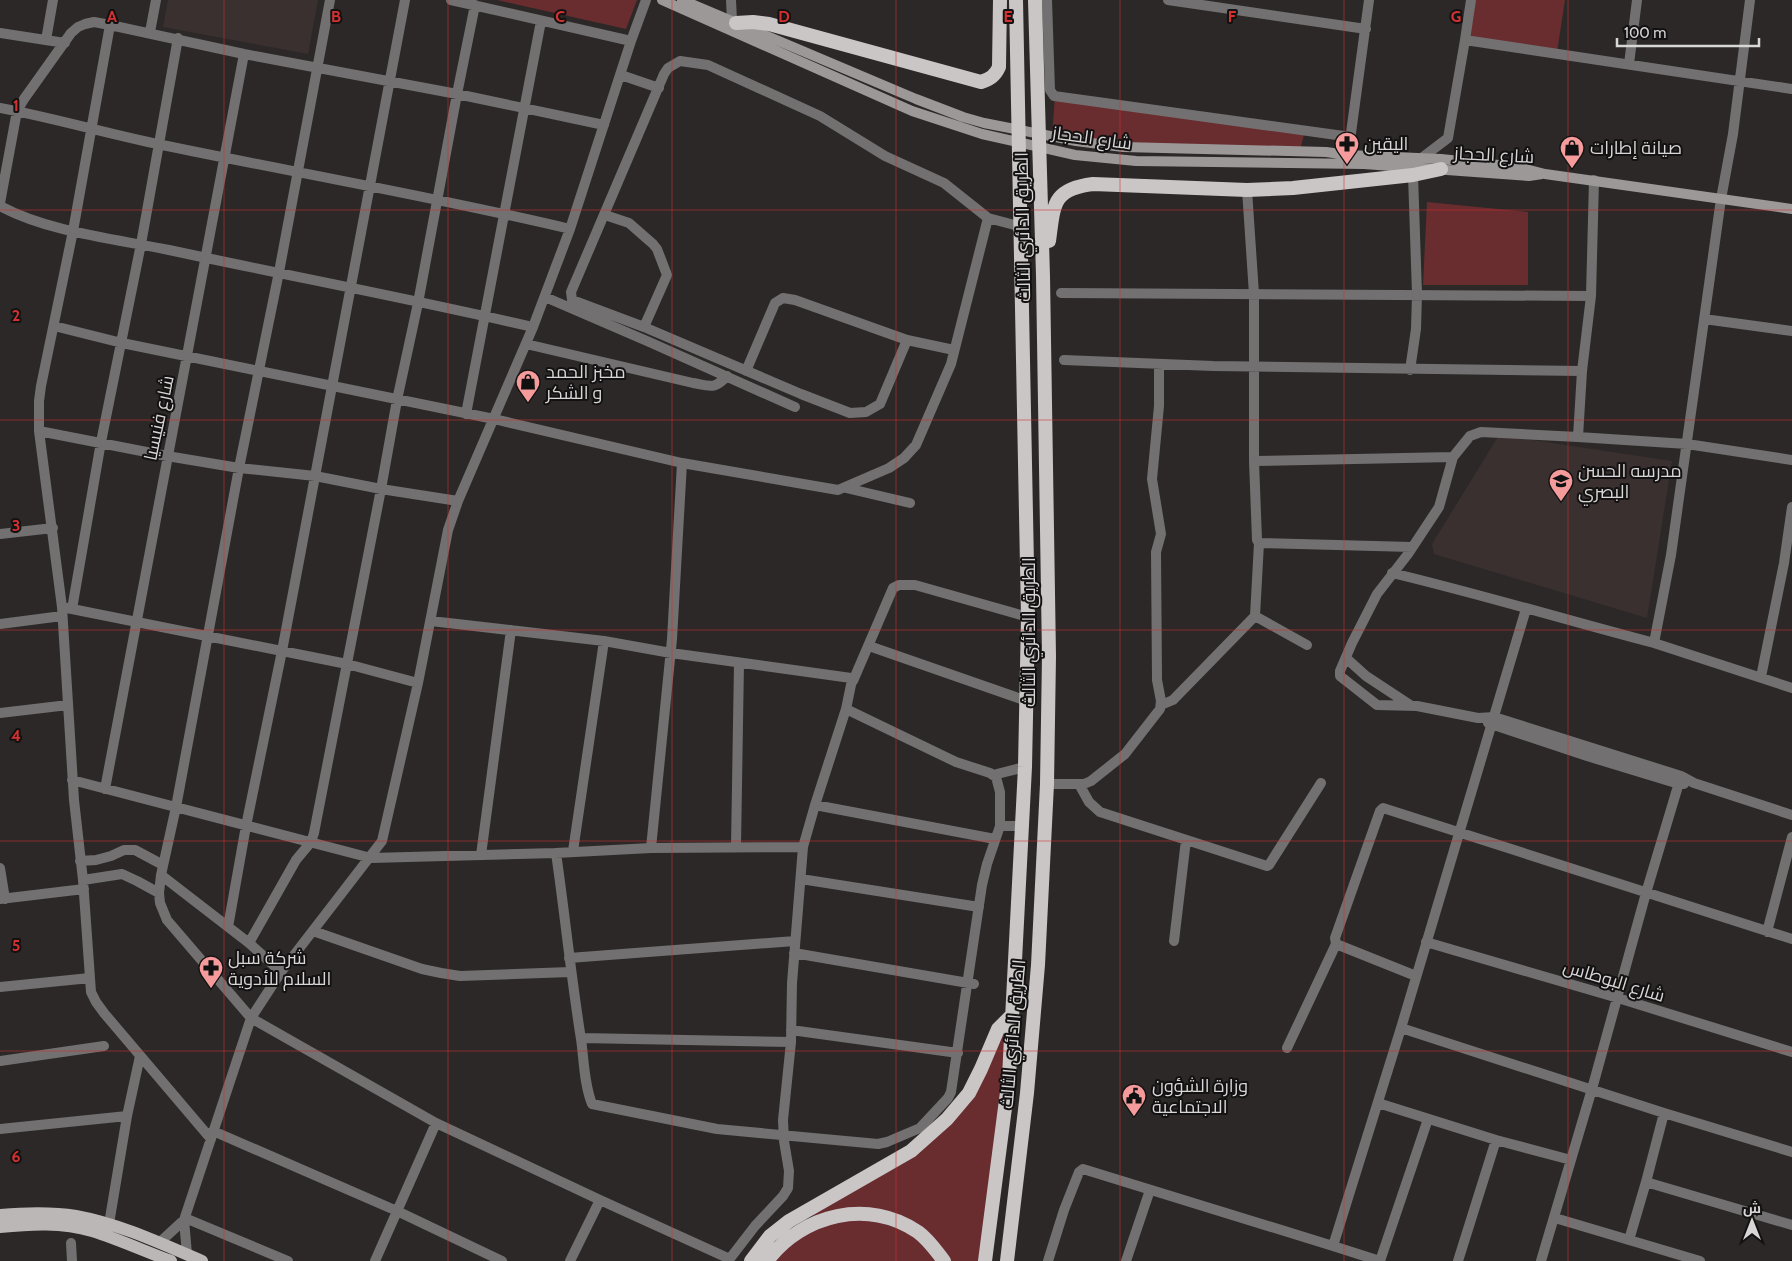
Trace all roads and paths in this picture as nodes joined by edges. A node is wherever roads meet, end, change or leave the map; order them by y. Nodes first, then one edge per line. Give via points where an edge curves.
1 (53, 0) edge
2 (156, 0) edge
3 (330, 0) edge
4 (405, 0) edge
5 (450, 0) edge
6 (646, 0) edge
7 (662, 0) edge
8 (682, 0) edge
9 (731, 0) edge
10 (1000, 0) edge
11 (1016, 0) edge
12 (1035, 0) edge
13 (1047, 0) edge
14 (1168, 0) edge
15 (1369, 0) edge
16 (1471, 0) edge
17 (1637, 0) edge
18 (1750, 0) edge
19 (475, 5) junction
20 (541, 21) junction
21 (734, 22) junction
22 (110, 25) junction
23 (1366, 29) junction
24 (150, 32) junction
25 (0, 34) edge
26 (178, 38) junction
27 (46, 40) junction
28 (1465, 40) junction
29 (631, 41) junction
30 (65, 42) junction
31 (244, 54) junction
32 (1630, 64) junction
33 (318, 67) junction
34 (620, 75) junction
35 (1739, 80) junction
36 (390, 81) junction
37 (659, 88) junction
38 (1792, 89) edge
39 (456, 94) junction
40 (0, 108) edge
41 (524, 108) junction
42 (17, 111) junction
43 (604, 126) junction
44 (92, 129) junction
45 (1351, 137) junction
46 (159, 145) junction
47 (1348, 155) junction
48 (1423, 157) junction
49 (225, 158) junction
50 (1440, 169) junction
51 (298, 173) junction
52 (1545, 174) junction
53 (1413, 175) junction
54 (1594, 180) junction
55 (371, 186) junction
56 (1247, 190) junction
57 (1721, 199) junction
58 (437, 200) junction
59 (0, 204) edge
60 (1792, 209) edge
61 (505, 214) junction
62 (605, 215) junction
63 (988, 218) junction
64 (1022, 227) junction
65 (570, 229) junction
66 (73, 231) junction
67 (141, 244) junction
68 (206, 258) junction
69 (279, 272) junction
70 (1043, 276) junction
71 (350, 288) junction
72 (1061, 293) dead end
73 (1254, 294) junction
74 (1417, 294) junction
75 (1591, 296) junction
76 (544, 297) junction
77 (418, 303) junction
78 (484, 316) junction
79 (1704, 319) junction
80 (54, 326) junction
81 (533, 327) junction
82 (644, 328) junction
83 (1792, 331) edge
84 (907, 340) junction
85 (122, 343) junction
86 (526, 344) junction
87 (954, 350) junction
88 (188, 356) junction
89 (1064, 360) dead end
90 (1159, 364) junction
91 (1254, 366) junction
92 (1410, 370) junction
93 (258, 371) junction
94 (746, 371) junction
95 (1582, 371) junction
96 (727, 376) junction
97 (332, 386) junction
98 (397, 400) junction
99 (795, 407) dead end
100 (466, 414) junction
101 (494, 419) junction
102 (39, 431) junction
103 (1578, 437) junction
104 (101, 442) junction
105 (1686, 444) junction
106 (167, 456) junction
107 (1453, 458) junction
108 (1792, 460) edge
109 (1254, 461) junction
110 (682, 463) junction
111 (239, 468) junction
112 (315, 476) junction
113 (846, 488) junction
114 (381, 489) junction
115 (458, 501) junction
116 (910, 504) dead end
117 (1792, 507) edge
118 (53, 528) junction
119 (0, 534) edge
120 (1260, 543) junction
121 (1412, 547) junction
122 (1788, 563) edge
123 (1392, 573) junction
124 (1526, 609) junction
125 (65, 610) junction
126 (1255, 616) junction
127 (1028, 617) junction
128 (138, 621) junction
129 (431, 621) junction
130 (0, 624) edge
131 (511, 630) junction
132 (208, 636) junction
133 (604, 641) junction
134 (1654, 643) junction
135 (1307, 645) dead end
136 (869, 646) junction
137 (282, 651) junction
138 (670, 653) junction
139 (1346, 658) junction
140 (739, 663) junction
141 (347, 664) junction
142 (1761, 677) junction
143 (853, 681) junction
144 (418, 683) junction
145 (1158, 685) junction
146 (1792, 688) edge
147 (1173, 700) junction
148 (1027, 701) junction
149 (68, 705) junction
150 (1161, 705) junction
151 (1410, 705) junction
152 (846, 709) junction
153 (0, 713) edge
154 (1493, 722) junction
155 (1025, 767) junction
156 (993, 774) junction
157 (72, 780) junction
158 (1680, 780) junction
159 (1321, 783) dead end
160 (1048, 784) junction
161 (1079, 784) junction
162 (105, 788) junction
163 (815, 805) junction
164 (176, 807) junction
165 (1792, 815) edge
166 (246, 826) junction
167 (1000, 826) junction
168 (1022, 826) junction
169 (1460, 833) junction
170 (1792, 837) edge
171 (995, 839) junction
172 (1186, 840) junction
173 (311, 842) junction
174 (736, 846) junction
175 (803, 847) junction
176 (651, 848) junction
177 (573, 852) junction
178 (556, 853) junction
179 (480, 855) junction
180 (371, 858) junction
181 (80, 861) junction
182 (0, 868) edge
183 (162, 870) junction
184 (801, 879) junction
185 (83, 885) junction
186 (159, 893) junction
187 (1646, 893) junction
188 (2, 899) edge
189 (979, 907) junction
190 (228, 927) junction
191 (313, 931) junction
192 (1767, 932) junction
193 (1792, 939) edge
194 (795, 941) junction
195 (1174, 941) dead end
196 (1426, 942) junction
197 (249, 943) junction
198 (1336, 944) junction
199 (794, 953) junction
200 (569, 958) junction
201 (281, 972) junction
202 (570, 972) junction
203 (1416, 976) junction
204 (90, 978) junction
205 (972, 984) junction
206 (0, 987) edge
207 (1618, 998) junction
208 (1012, 1015) junction
209 (251, 1018) junction
210 (1401, 1028) junction
211 (791, 1030) junction
212 (581, 1038) junction
213 (791, 1042) junction
214 (104, 1046) dead end
215 (1287, 1048) dead end
216 (1792, 1052) edge
217 (958, 1053) junction
218 (140, 1056) junction
219 (0, 1061) edge
220 (1592, 1089) junction
221 (1378, 1103) junction
222 (1664, 1113) junction
223 (127, 1116) junction
224 (1428, 1119) junction
225 (436, 1123) junction
226 (0, 1129) edge
227 (212, 1135) junction
228 (784, 1136) junction
229 (1496, 1140) junction
230 (1792, 1152) edge
231 (1571, 1160) junction
232 (1646, 1182) junction
233 (1150, 1190) junction
234 (600, 1200) junction
235 (397, 1210) junction
236 (0, 1215) edge
237 (1555, 1218) junction
238 (185, 1219) junction
239 (109, 1224) junction
240 (1792, 1225) edge
241 (0, 1227) edge
242 (1630, 1240) junction
243 (71, 1242) dead end
244 (159, 1243) junction
245 (1333, 1246) junction
246 (187, 1254) junction
247 (147, 1257) edge
248 (729, 1260) edge
249 (1129, 1260) edge
250 (72, 1261) edge
251 (170, 1261) edge
252 (202, 1261) edge
253 (288, 1261) edge
254 (375, 1261) edge
255 (502, 1261) edge
256 (570, 1261) edge
257 (751, 1261) edge
258 (767, 1261) edge
259 (944, 1261) edge
260 (985, 1261) edge
261 (1007, 1261) edge
262 (1048, 1261) edge
263 (1380, 1261) edge
264 (1458, 1261) edge
265 (1541, 1261) edge
266 (1700, 1261) edge

1 - 27 street
2 - 24 street
3 - 33 street
4 - 36 street
5 - 19 street
6 - 29 street
7 - 50 main road, شارع الحجاز via 912,111 982,134 1075,155 1136,161 1364,164
8 - 21 main road, شارع الحجاز
9 - 21 street
10 - 21 highway via 999,67 995,74 981,82 769,24
11 - 64 highway, الطريق الدائري الثالث
12 - 70 highway, الطريق الدائري الثالث
13 - 45 street via 1050,90 1054,96
14 - 23 street
15 - 23 street
16 - 28 street
17 - 32 street
18 - 35 street
19 - 20 street
19 - 39 street
20 - 29 street
20 - 41 street
21 - 47 main road, شارع الحجاز via 916,99 984,123 1122,147
22 - 24 street
22 - 30 street via 94,22 78,27
22 - 44 street
23 - 45 street
24 - 26 street
25 - 27 street
26 - 31 street
26 - 46 street
27 - 30 street
28 - 32 street
28 - 48 street via 1448,138
29 - 34 street
30 - 42 street
31 - 33 street
31 - 49 street, شارع فنيسيا
32 - 35 street
33 - 36 street
33 - 51 street
34 - 37 street
34 - 43 street
35 - 38 street
35 - 57 street
36 - 39 street
36 - 55 street
37 - 62 street
37 - 63 street via 668,68 680,61 708,65 820,116 885,156 944,183
39 - 41 street
39 - 58 street
40 - 42 street
41 - 43 street
41 - 61 street
42 - 44 street
42 - 59 street
43 - 65 street
44 - 46 street
44 - 66 street
45 - 47 street
46 - 49 street
46 - 67 street
47 - 48 main road, شارع الحجاز
48 - 52 main road, شارع الحجاز via 1518,167
49 - 51 street
49 - 68 street, شارع فنيسيا
50 - 52 main road, شارع الحجاز via 1529,176
50 - 53 highway
51 - 55 street
51 - 69 street
52 - 54 main road, شارع الحجاز
53 - 56 highway
53 - 74 street
54 - 57 main road, شارع الحجاز
54 - 75 street
55 - 58 street
55 - 71 street
56 - 70 highway via 1076,186 1062,194 1054,208
56 - 73 street
57 - 60 main road, شارع الحجاز
57 - 79 street
58 - 61 street
58 - 77 street
59 - 66 street via 11,212
61 - 65 street
61 - 78 street
62 - 82 street via 629,223 653,244 666,275
62 - 82 street via 570,297
63 - 64 street
63 - 87 street
64 - 127 highway, الطريق الدائري الثالث
65 - 76 street
66 - 67 street
66 - 80 street
67 - 68 street
67 - 85 street
68 - 69 street
68 - 88 street, شارع فنيسيا
69 - 71 street
69 - 93 street
70 - 160 highway, الطريق الدائري الثالث
71 - 77 street
71 - 97 street
72 - 73 street
73 - 74 street
73 - 91 street
74 - 75 street
74 - 92 street
75 - 95 street
76 - 81 street
76 - 96 street
77 - 78 street
77 - 98 street
78 - 81 street
78 - 100 street
79 - 83 street
79 - 105 street
80 - 85 street
80 - 102 street via 41,386
81 - 86 street
82 - 94 street
84 - 87 street
84 - 94 street via 880,404 866,412 850,413
84 - 94 street via 783,298 775,303
85 - 88 street
85 - 104 street
86 - 96 street via 693,384 713,387
86 - 101 street
87 - 113 street via 916,445 889,468
88 - 93 street
88 - 106 street, شارع فنيسيا
89 - 90 street
90 - 91 street
90 - 145 street via 1159,406 1152,479 1161,534 1156,552
91 - 92 street
91 - 109 street
92 - 95 street
93 - 97 street
93 - 111 street
95 - 103 street
96 - 99 street
97 - 98 street
97 - 112 street
98 - 100 street
98 - 114 street
100 - 101 street
101 - 110 street
101 - 115 street
102 - 104 street
102 - 118 street
103 - 105 street
103 - 107 street via 1481,432 1470,436
104 - 106 street
104 - 125 street
105 - 108 street
105 - 134 street via 1671,555
106 - 111 street
106 - 128 street, شارع فنيسيا
107 - 109 street
107 - 121 street via 1441,504
109 - 120 street via 1257,540
110 - 113 street via 832,490
110 - 138 street
111 - 112 street
111 - 132 street
112 - 114 street
112 - 137 street
113 - 116 street
114 - 115 street
114 - 141 street
115 - 129 street via 448,530
117 - 122 street
118 - 119 street
118 - 125 street
120 - 121 street
120 - 126 street
121 - 123 street
122 - 142 street
123 - 124 street
123 - 139 street via 1373,602
124 - 134 street
124 - 154 street
125 - 128 street
125 - 130 street
125 - 149 street
126 - 135 street
126 - 147 street
127 - 136 street via 916,585 899,585 893,588
127 - 148 highway, الطريق الدائري الثالث
128 - 132 street
128 - 162 street, شارع فنيسيا
129 - 131 street
129 - 144 street
131 - 133 street
131 - 179 street
132 - 137 street
132 - 164 street
133 - 138 street
133 - 177 street
134 - 142 street
136 - 143 street
136 - 148 street
137 - 141 street
137 - 166 street
138 - 140 street
138 - 176 street
139 - 151 street via 1366,676
139 - 151 street via 1340,676 1377,705
140 - 143 street via 851,678
140 - 174 street
141 - 144 street
141 - 173 street
142 - 146 street
143 - 152 street
144 - 180 street via 385,833
145 - 147 street
145 - 150 street
147 - 150 street
148 - 155 highway, الطريق الدائري الثالث
149 - 153 street
149 - 157 street
150 - 161 street via 1125,754 1091,781
151 - 154 street
152 - 156 street via 956,762
152 - 163 street
154 - 158 street
154 - 169 street
155 - 156 street
155 - 168 highway, الطريق الدائري الثالث
156 - 167 street via 999,785
157 - 162 street
157 - 181 street
158 - 165 street
158 - 187 street
159 - 172 street via 1269,865
160 - 161 street
160 - 261 highway, الطريق الدائري الثالث via 1027,1093
161 - 172 street via 1089,802 1100,812
162 - 164 street
163 - 171 street
163 - 175 street
164 - 166 street
164 - 183 street
166 - 173 street
166 - 190 street
167 - 168 street
167 - 171 street
168 - 208 highway, الطريق الدائري الثالث
169 - 187 street
169 - 196 street
169 - 198 street via 1382,809
170 - 192 street
171 - 189 street
172 - 195 street
173 - 180 street
173 - 197 street via 296,860
174 - 175 street
174 - 176 street
175 - 184 street
176 - 177 street
177 - 178 street
178 - 179 street
178 - 200 street
179 - 180 street
180 - 191 street
181 - 183 street via 134,850
181 - 185 street
182 - 188 street
183 - 186 street
183 - 190 street
184 - 189 street
184 - 194 street
185 - 186 street via 122,874
185 - 188 street
185 - 204 street
186 - 209 street via 162,912 167,920
187 - 192 street
187 - 207 street
189 - 205 street
190 - 197 street
191 - 201 street
191 - 202 street via 441,973 460,976
192 - 193 street
194 - 199 street
194 - 200 street
196 - 203 street
196 - 207 street, شارع البوطاس
197 - 201 street
198 - 203 street
198 - 215 street
199 - 205 street
199 - 211 street
200 - 202 street
201 - 209 street
202 - 212 street
203 - 210 street
204 - 206 street
204 - 218 street via 96,1002
205 - 217 street
207 - 216 street, شارع البوطاس
207 - 220 street
208 - 257 highway via 998,1029 969,1093 947,1119 910,1151 789,1221 770,1236
208 - 260 highway, الطريق الدائري الثالث via 1007,1102
209 - 225 street
209 - 227 street
210 - 220 street
210 - 221 street
211 - 213 street
211 - 217 street
212 - 213 street
212 - 228 street via 586,1081 593,1104 717,1129
213 - 228 street via 783,1115
214 - 219 street
217 - 228 street via 950,1095 920,1128 878,1144
218 - 223 street
218 - 227 street
220 - 222 street
220 - 231 street
221 - 224 street
221 - 245 street
222 - 230 street
222 - 232 street
223 - 226 street
223 - 239 street
224 - 229 street
224 - 263 street
225 - 234 street
225 - 235 street
227 - 235 street
227 - 238 street
228 - 248 street via 788,1188
229 - 231 street
229 - 264 street
231 - 237 street
232 - 240 street
232 - 242 street
233 - 245 street
233 - 249 street
233 - 262 street via 1081,1170
234 - 248 street
234 - 256 street
235 - 254 street
235 - 255 street
236 - 239 main road via 67,1215
237 - 242 street
237 - 265 street
238 - 244 street
238 - 246 street
238 - 253 street
239 - 244 main road
241 - 247 main road via 50,1224 91,1230
242 - 266 street
243 - 250 street
244 - 246 main road
245 - 263 street
246 - 252 main road
247 - 251 main road
258 - 259 highway via 781,1245 806,1226 830,1217 856,1213 886,1216 910,1227 925,1238

